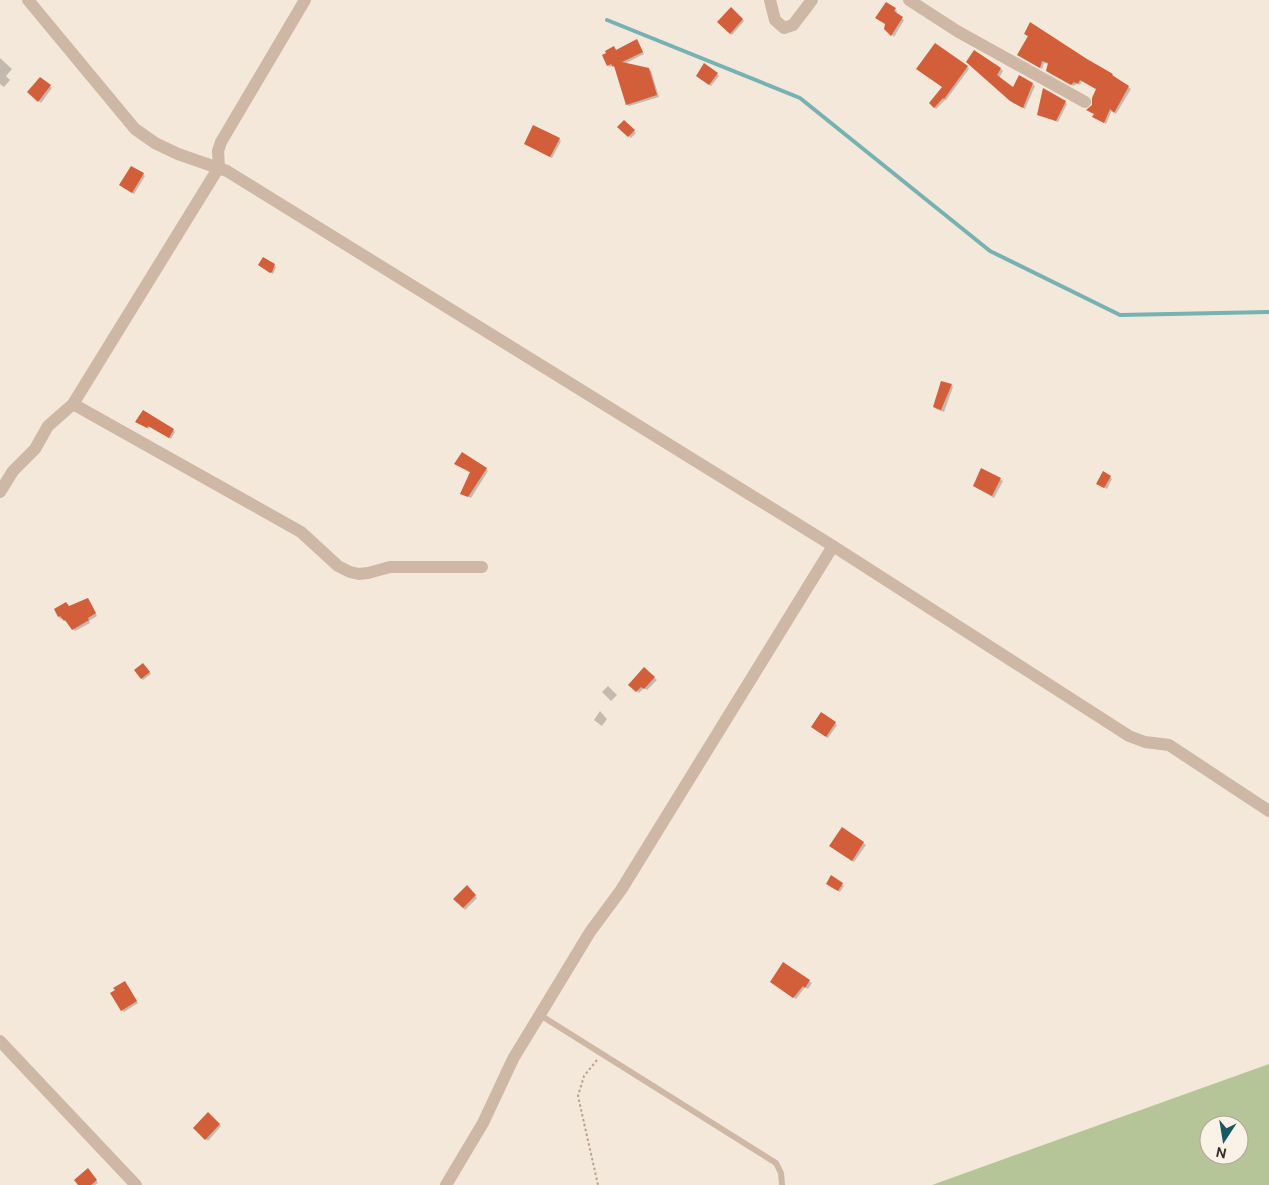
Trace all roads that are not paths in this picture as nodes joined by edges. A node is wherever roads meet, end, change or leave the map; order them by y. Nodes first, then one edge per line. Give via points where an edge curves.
1 (28, 0) edge
2 (305, 0) edge
3 (770, 0) edge
4 (812, 0) edge
5 (909, 0) edge
6 (1085, 102) dead end
7 (219, 168) junction
8 (73, 404) junction
9 (0, 492) edge
10 (833, 546) junction
11 (482, 567) dead end
12 (1269, 811) edge
13 (540, 1015) junction
14 (0, 1041) edge
15 (136, 1185) edge
16 (446, 1185) edge
17 (782, 1185) edge

1 - 7 street via 135,129 178,154
2 - 7 street via 221,142
3 - 4 street via 775,20 784,28 798,20
5 - 6 street via 957,31
7 - 8 street
7 - 10 street
8 - 9 street via 48,426 35,449 13,471
8 - 11 street via 301,532 338,566 350,572 368,573 390,567
10 - 12 street via 1129,736 1169,745
10 - 13 street
13 - 16 street
13 - 17 lane via 776,1163 782,1173
14 - 15 street

